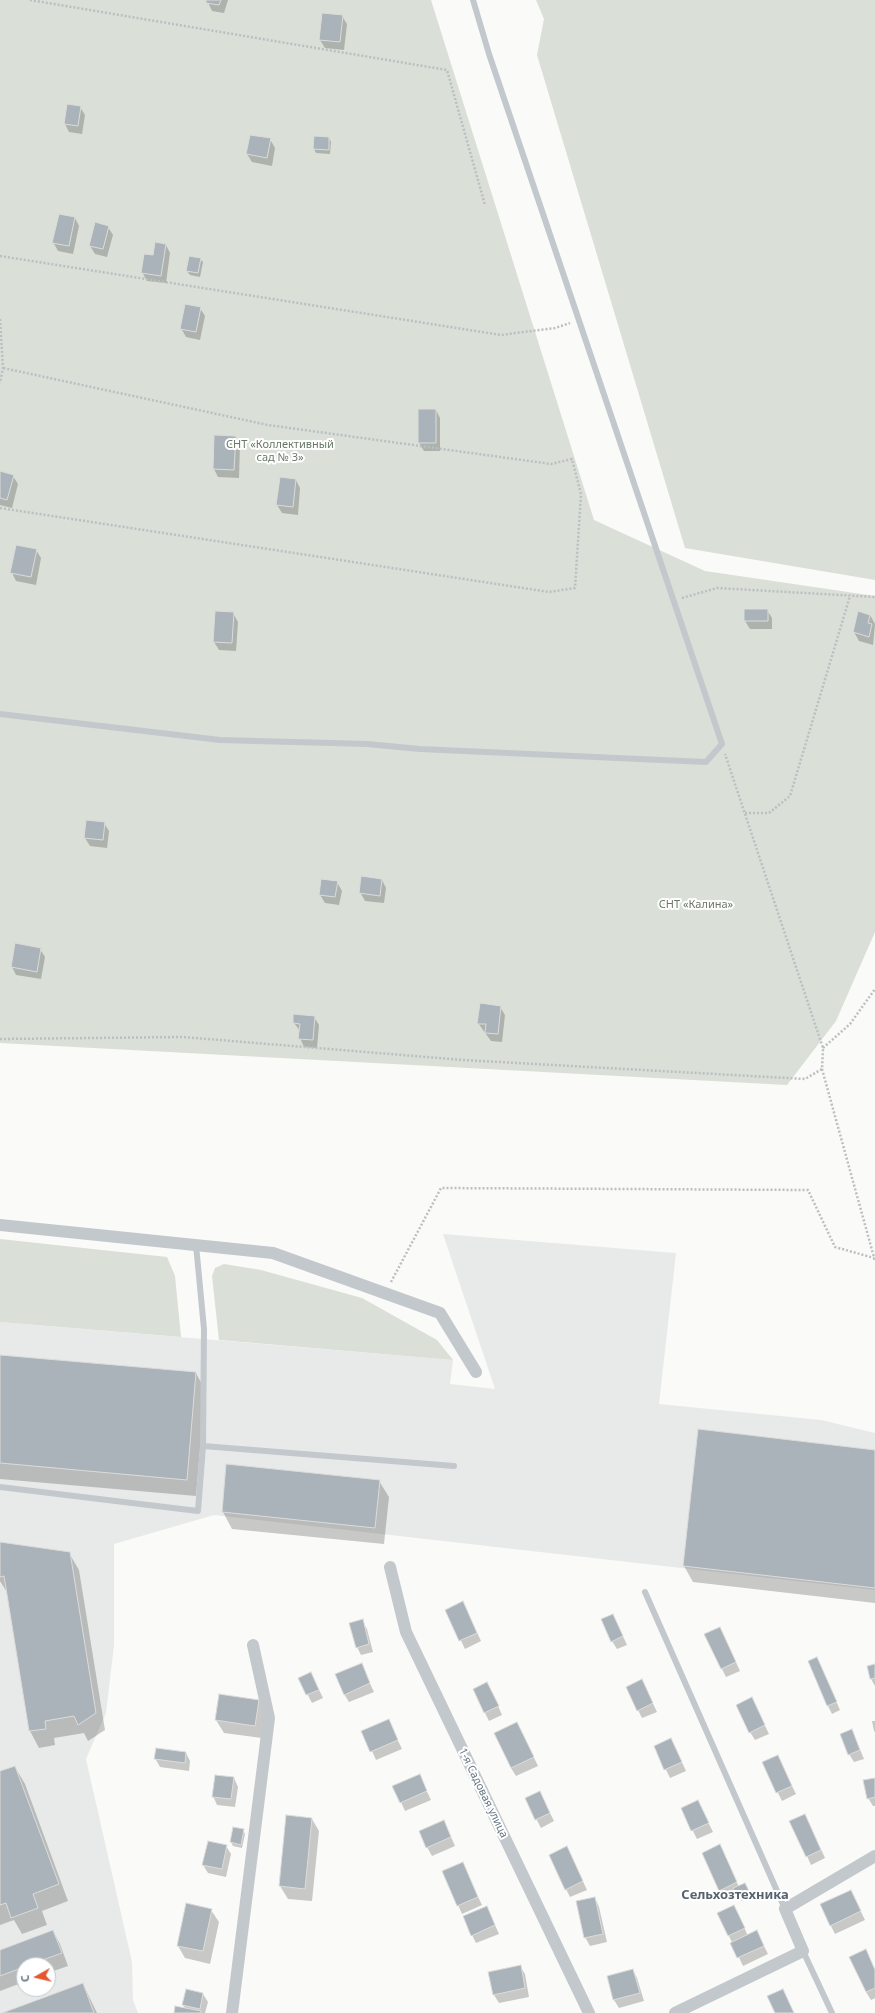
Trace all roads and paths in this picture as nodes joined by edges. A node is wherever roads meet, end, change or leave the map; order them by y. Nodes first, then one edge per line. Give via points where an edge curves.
1 (30, 0) edge
2 (473, 0) edge
3 (485, 205) dead end
4 (0, 256) edge
5 (0, 319) edge
6 (578, 319) junction
7 (3, 368) junction
8 (0, 383) edge
9 (0, 508) edge
10 (850, 596) junction
11 (875, 597) edge
12 (674, 601) junction
13 (0, 714) edge
14 (722, 744) junction
15 (745, 813) junction
16 (875, 989) edge
17 (0, 1039) edge
18 (823, 1048) junction
19 (822, 1069) junction
20 (0, 1225) edge
21 (196, 1245) junction
22 (874, 1260) edge
23 (385, 1293) junction
24 (476, 1372) dead end
25 (203, 1446) junction
26 (454, 1466) dead end
27 (0, 1487) edge
28 (390, 1568) dead end
29 (645, 1592) dead end
30 (252, 1645) dead end
31 (875, 1856) edge
32 (785, 1909) junction
33 (803, 1951) junction
34 (232, 2013) edge
35 (590, 2013) edge
36 (675, 2013) edge
37 (832, 2013) edge

1 - 3 path via 447,70
2 - 6 lane via 491,62
4 - 6 path via 501,335 555,328
5 - 7 path
6 - 12 lane
7 - 8 path
7 - 9 path via 268,425 551,464 572,459 581,494 575,588 549,592
10 - 11 path
10 - 12 path via 717,588
10 - 15 path via 790,796 769,813
12 - 14 lane
13 - 14 lane via 220,740 367,744 420,750 706,762
14 - 15 path
15 - 18 path
16 - 18 path via 850,1024
17 - 19 path via 183,1037 463,1060 805,1080
18 - 19 path
19 - 22 path
20 - 21 street
21 - 23 street via 273,1252
21 - 25 lane via 204,1329
22 - 23 path via 835,1247 808,1190 441,1188
23 - 24 street via 440,1313
25 - 26 lane
25 - 27 lane via 198,1511
28 - 35 street, 1-я Садовая улица via 406,1632
29 - 32 lane
30 - 34 street via 269,1718
31 - 32 street
32 - 33 street
33 - 36 street
33 - 37 lane

